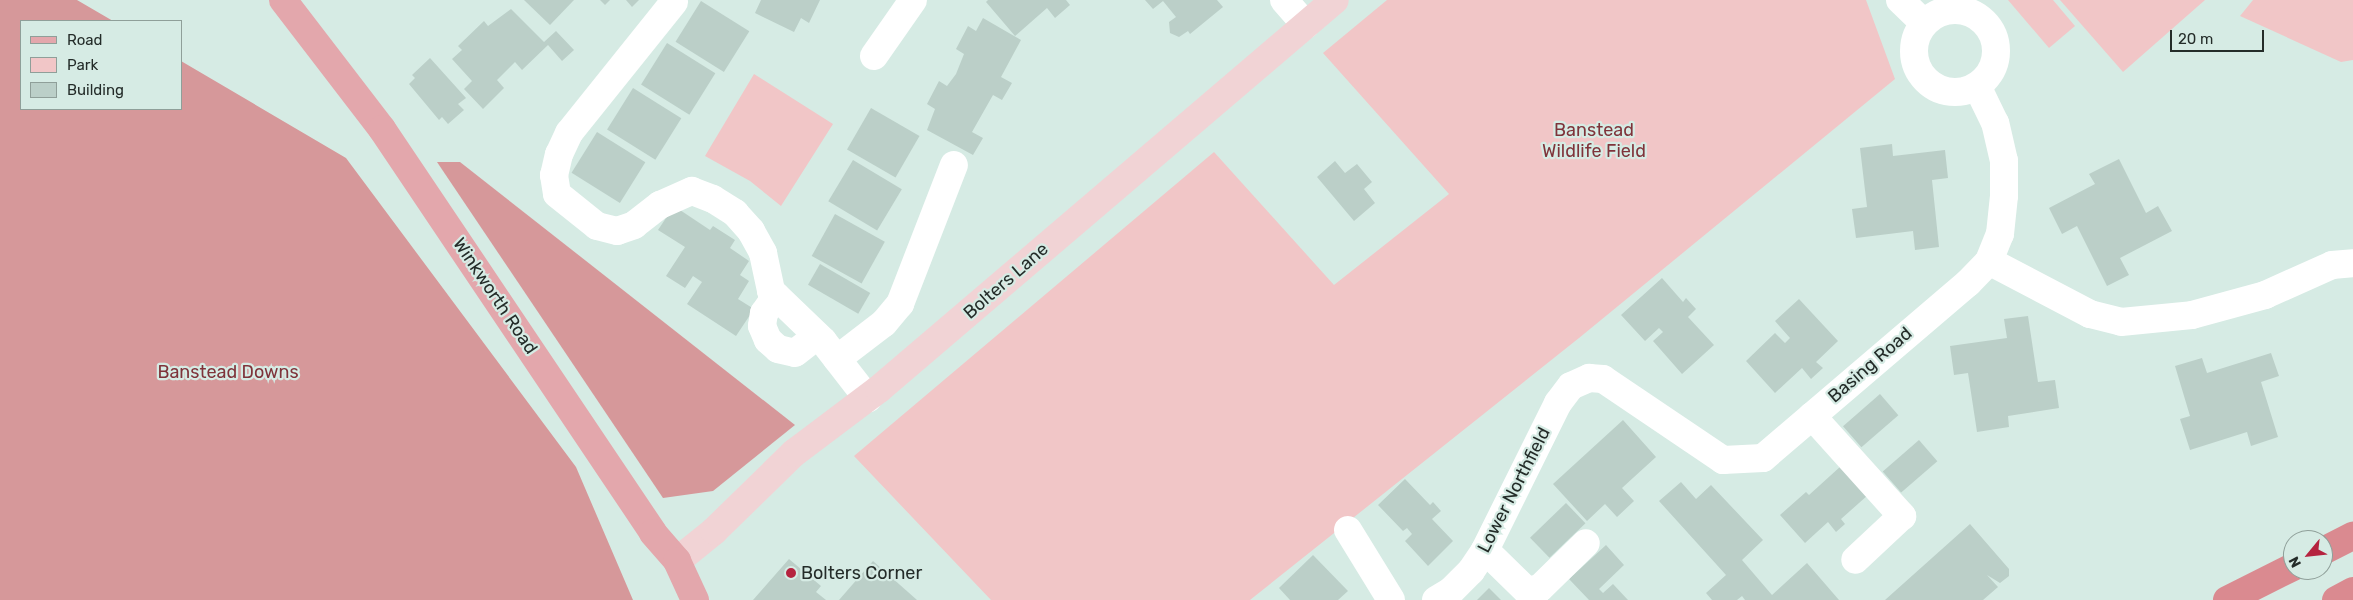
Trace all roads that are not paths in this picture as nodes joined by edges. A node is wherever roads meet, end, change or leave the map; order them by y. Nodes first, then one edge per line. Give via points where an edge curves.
1 (283, 0) edge
2 (913, 0) edge
3 (1284, 0) edge
4 (1335, 0) edge
5 (1900, 0) edge
6 (674, 2) dead end
7 (1924, 22) junction
8 (1306, 25) junction
9 (874, 56) dead end
10 (1977, 86) junction
11 (954, 165) dead end
12 (1989, 261) junction
13 (2353, 262) edge
14 (776, 296) junction
15 (826, 346) junction
16 (1589, 378) joint
17 (868, 399) junction
18 (1812, 416) junction
19 (1348, 530) dead end
20 (2353, 536) edge
21 (1586, 543) dead end
22 (2333, 546) edge
23 (1485, 550) junction
24 (1855, 560) dead end
25 (677, 561) junction
26 (2283, 572) edge
27 (2353, 591) edge
28 (695, 600) edge
29 (1392, 600) edge
30 (1436, 600) edge
31 (2228, 600) edge
32 (2336, 600) edge

1 - 25 main road, Winkworth Road via 382,129 654,533
2 - 9 street
3 - 8 street
4 - 8 main road, Bolters Lane
5 - 7 street
6 - 14 street via 569,132 554,175 556,194 596,226 617,231 634,225 660,205 692,191 713,199 735,213 752,231 763,253 770,291
7 - 10 street via 1914,54 1925,79 1949,92
7 - 10 street via 1944,12 1957,10 1981,20 1990,29 1996,55 1993,67
8 - 17 main road, Bolters Lane
10 - 12 street, Basing Road via 1995,123 2004,161 2000,234
11 - 15 street via 900,304 884,324
12 - 13 street via 2090,314 2121,322 2192,315 2265,294 2332,265
12 - 18 street, Basing Road
14 - 15 street
14 - 15 street via 764,313 762,326 768,340 778,349 794,353
15 - 17 street
16 - 18 street, Basing Road via 1604,379 1723,460 1763,458
16 - 23 street, Lower Northfield via 1571,386 1558,403
17 - 25 main road, Bolters Lane via 794,453
18 - 24 street via 1902,516
19 - 29 street
20 - 22 highway
21 - 23 street via 1540,588 1527,590
23 - 30 street, Lower Northfield via 1471,571
25 - 28 main road, Winkworth Road
26 - 31 highway
27 - 32 highway

